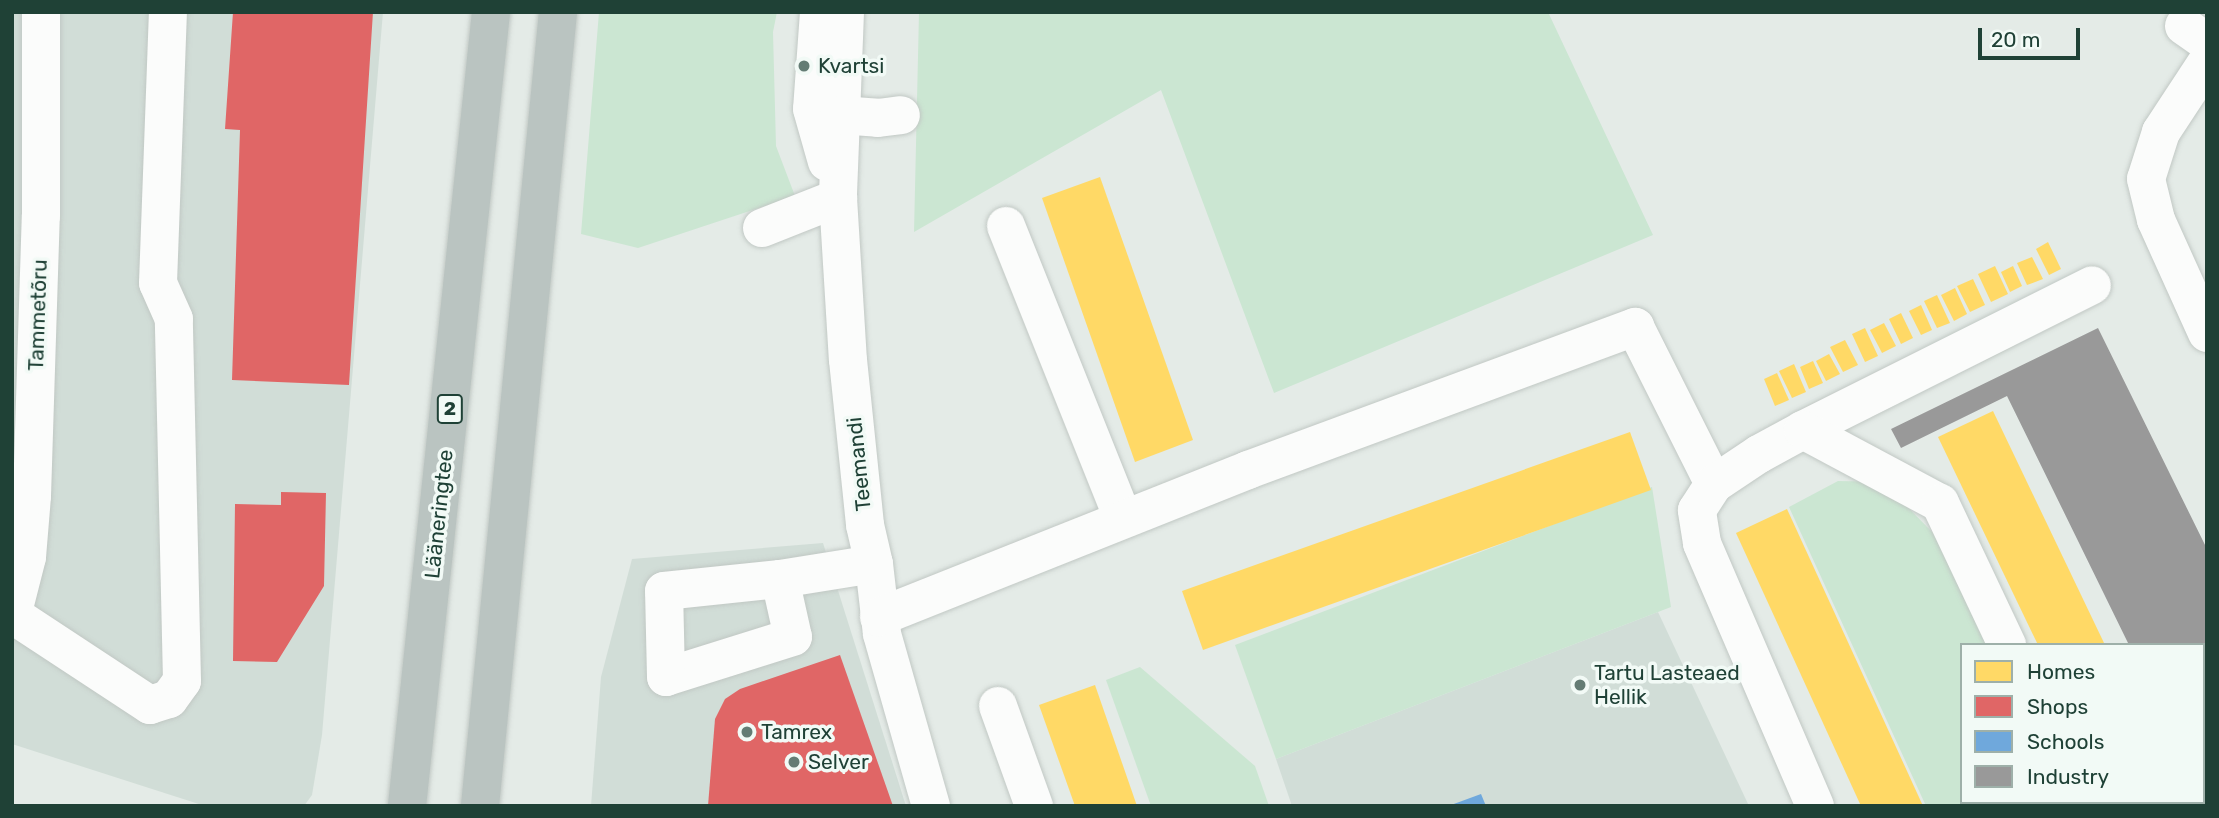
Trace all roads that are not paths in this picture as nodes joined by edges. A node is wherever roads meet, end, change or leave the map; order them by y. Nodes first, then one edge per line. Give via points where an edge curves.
1 (41, 12) edge
2 (168, 12) edge
3 (491, 12) edge
4 (558, 12) edge
5 (819, 12) edge
6 (845, 12) edge
7 (2207, 62) edge
8 (839, 115) junction
9 (901, 116) dead end
10 (838, 198) junction
11 (1006, 226) dead end
12 (762, 228) dead end
13 (2092, 285) dead end
14 (2207, 333) edge
15 (1803, 430) junction
16 (1714, 484) junction
17 (1123, 519) junction
18 (874, 564) junction
19 (780, 579) dead end
20 (12, 616) edge
21 (879, 617) junction
22 (2006, 643) edge
23 (998, 706) dead end
24 (407, 806) edge
25 (480, 806) edge
26 (931, 806) edge
27 (1034, 806) edge
28 (1815, 806) edge

1 - 20 street, Tammetõru via 41,229 32,496 27,556
2 - 20 street via 158,283 174,319 182,681 169,699 150,705
3 - 24 highway, Lääneringtee / 2
4 - 25 highway
5 - 10 street via 812,109
6 - 8 street, Teemandi
7 - 14 street via 2161,132 2146,179 2156,220
8 - 9 street
8 - 10 street, Teemandi
10 - 12 street
10 - 18 street, Teemandi via 848,360 865,525
11 - 17 street
13 - 15 street
15 - 16 street
15 - 22 street via 1940,503
16 - 17 street via 1635,327
16 - 28 street via 1697,510 1702,543
17 - 21 street
18 - 19 street
18 - 21 street, Teemandi
21 - 26 street, Teemandi
23 - 27 street

